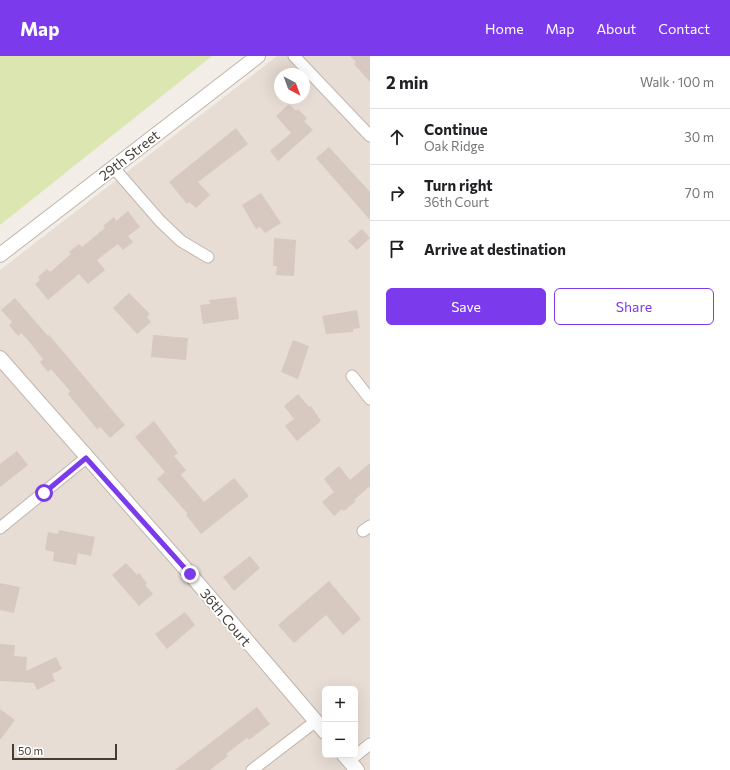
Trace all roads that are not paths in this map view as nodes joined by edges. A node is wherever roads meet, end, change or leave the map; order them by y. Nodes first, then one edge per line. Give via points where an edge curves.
1 (258, 56) edge
2 (294, 56) edge
3 (370, 136) edge
4 (113, 167) junction
5 (0, 256) edge
6 (208, 257) dead end
7 (0, 358) edge
8 (352, 376) dead end
9 (370, 399) edge
10 (86, 458) junction
11 (0, 528) edge
12 (321, 726) edge
13 (370, 744) edge
14 (350, 762) edge
15 (252, 770) edge

1 - 4 street, 29th Street
2 - 3 street
4 - 5 street, 29th Street
4 - 6 street via 181,241
7 - 10 street, 36th Court
8 - 9 street
10 - 11 street
10 - 12 street, 36th Court
12 - 15 street
13 - 14 street

